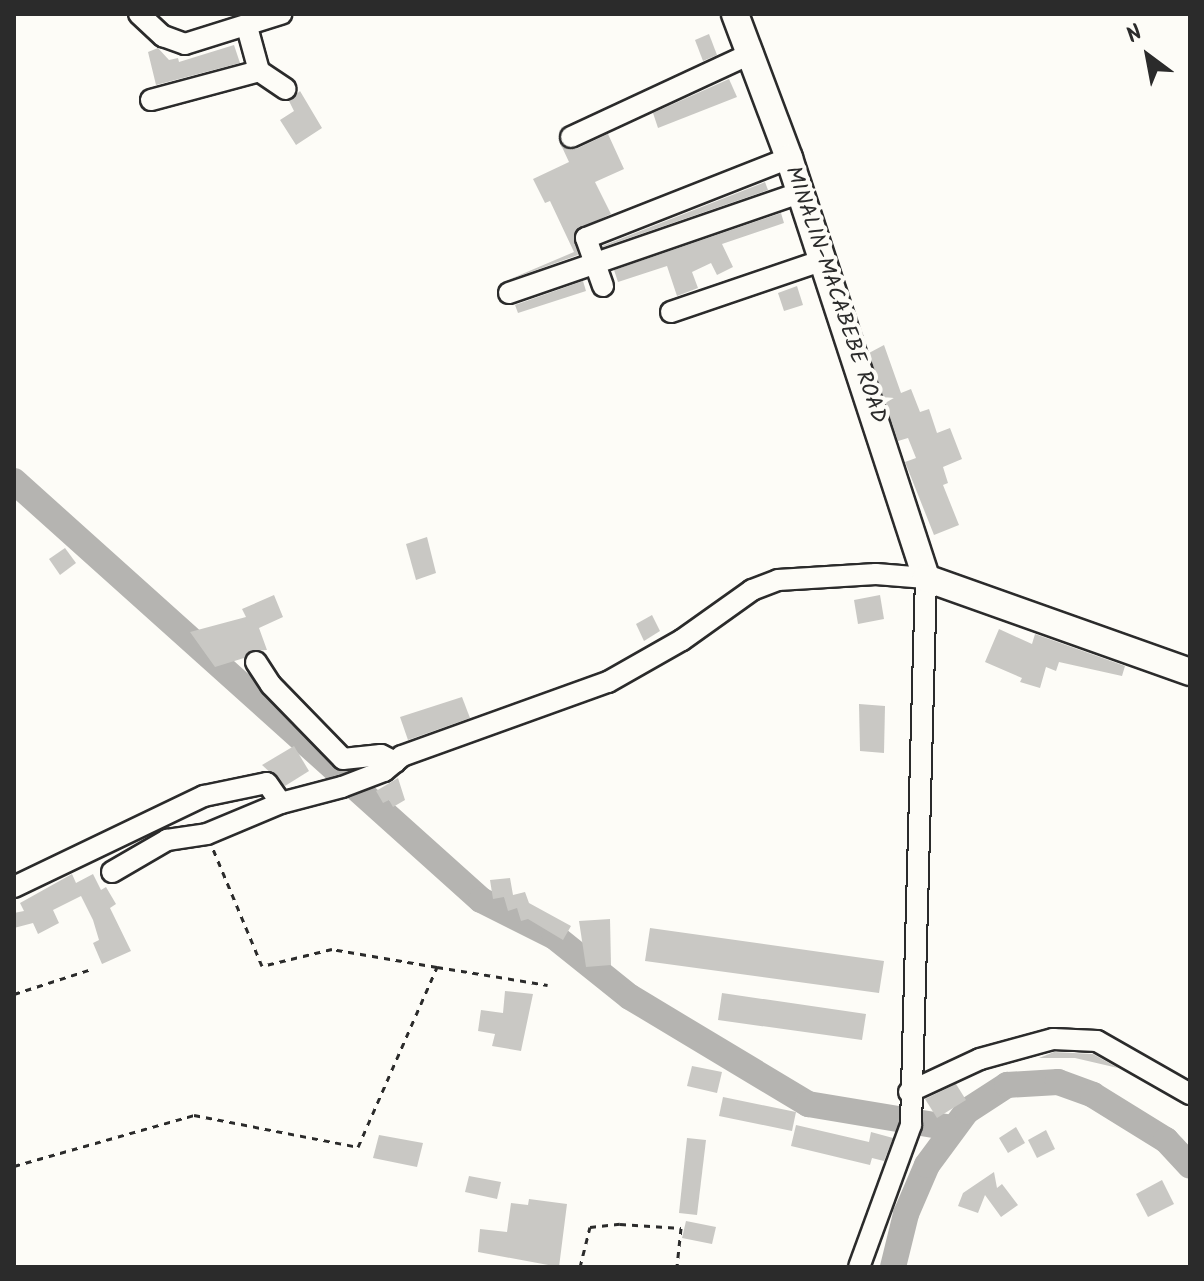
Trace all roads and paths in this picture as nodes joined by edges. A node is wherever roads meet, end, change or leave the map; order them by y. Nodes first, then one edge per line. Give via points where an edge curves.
1 (139, 14) edge
2 (281, 14) edge
3 (735, 14) edge
4 (247, 27) junction
5 (752, 53) junction
6 (259, 71) junction
7 (286, 89) dead end
8 (151, 100) dead end
9 (571, 137) dead end
10 (789, 158) junction
11 (799, 193) junction
12 (824, 260) junction
13 (594, 265) junction
14 (603, 286) dead end
15 (509, 293) dead end
16 (671, 312) dead end
17 (926, 578) junction
18 (256, 662) dead end
19 (1190, 672) edge
20 (389, 766) junction
21 (281, 803) junction
22 (207, 834) junction
23 (112, 872) dead end
24 (14, 887) edge
25 (437, 967) junction
26 (92, 969) dead end
27 (548, 985) dead end
28 (14, 994) edge
29 (909, 1092) junction
30 (1190, 1094) edge
31 (14, 1166) edge
32 (580, 1267) edge
33 (677, 1267) edge
34 (859, 1267) edge

1 - 4 street via 163,36 185,44
2 - 4 street
3 - 5 main road, MINALIN-MACABEBE ROAD
4 - 6 street
5 - 9 street
5 - 10 main road, MINALIN-MACABEBE ROAD
6 - 7 street
6 - 8 street
10 - 11 main road, MINALIN-MACABEBE ROAD
10 - 13 street via 586,238
11 - 12 main road, MINALIN-MACABEBE ROAD
11 - 13 street
12 - 16 street
12 - 17 main road, MINALIN-MACABEBE ROAD
13 - 14 street
13 - 15 street
17 - 19 main road
17 - 20 street via 876,574 778,580 752,590 682,640 608,682
17 - 29 street
18 - 20 street via 271,685 343,759 381,755
20 - 21 street via 342,787
21 - 22 street
21 - 24 street via 267,783 214,793
22 - 23 street via 167,840
22 - 25 path via 262,966 332,949
25 - 27 path
25 - 31 path via 358,1147 194,1115
26 - 28 path
29 - 30 street via 980,1059 1053,1039 1097,1041
29 - 34 street via 911,1125 903,1155 871,1223
32 - 33 path via 590,1227 620,1224 681,1228

